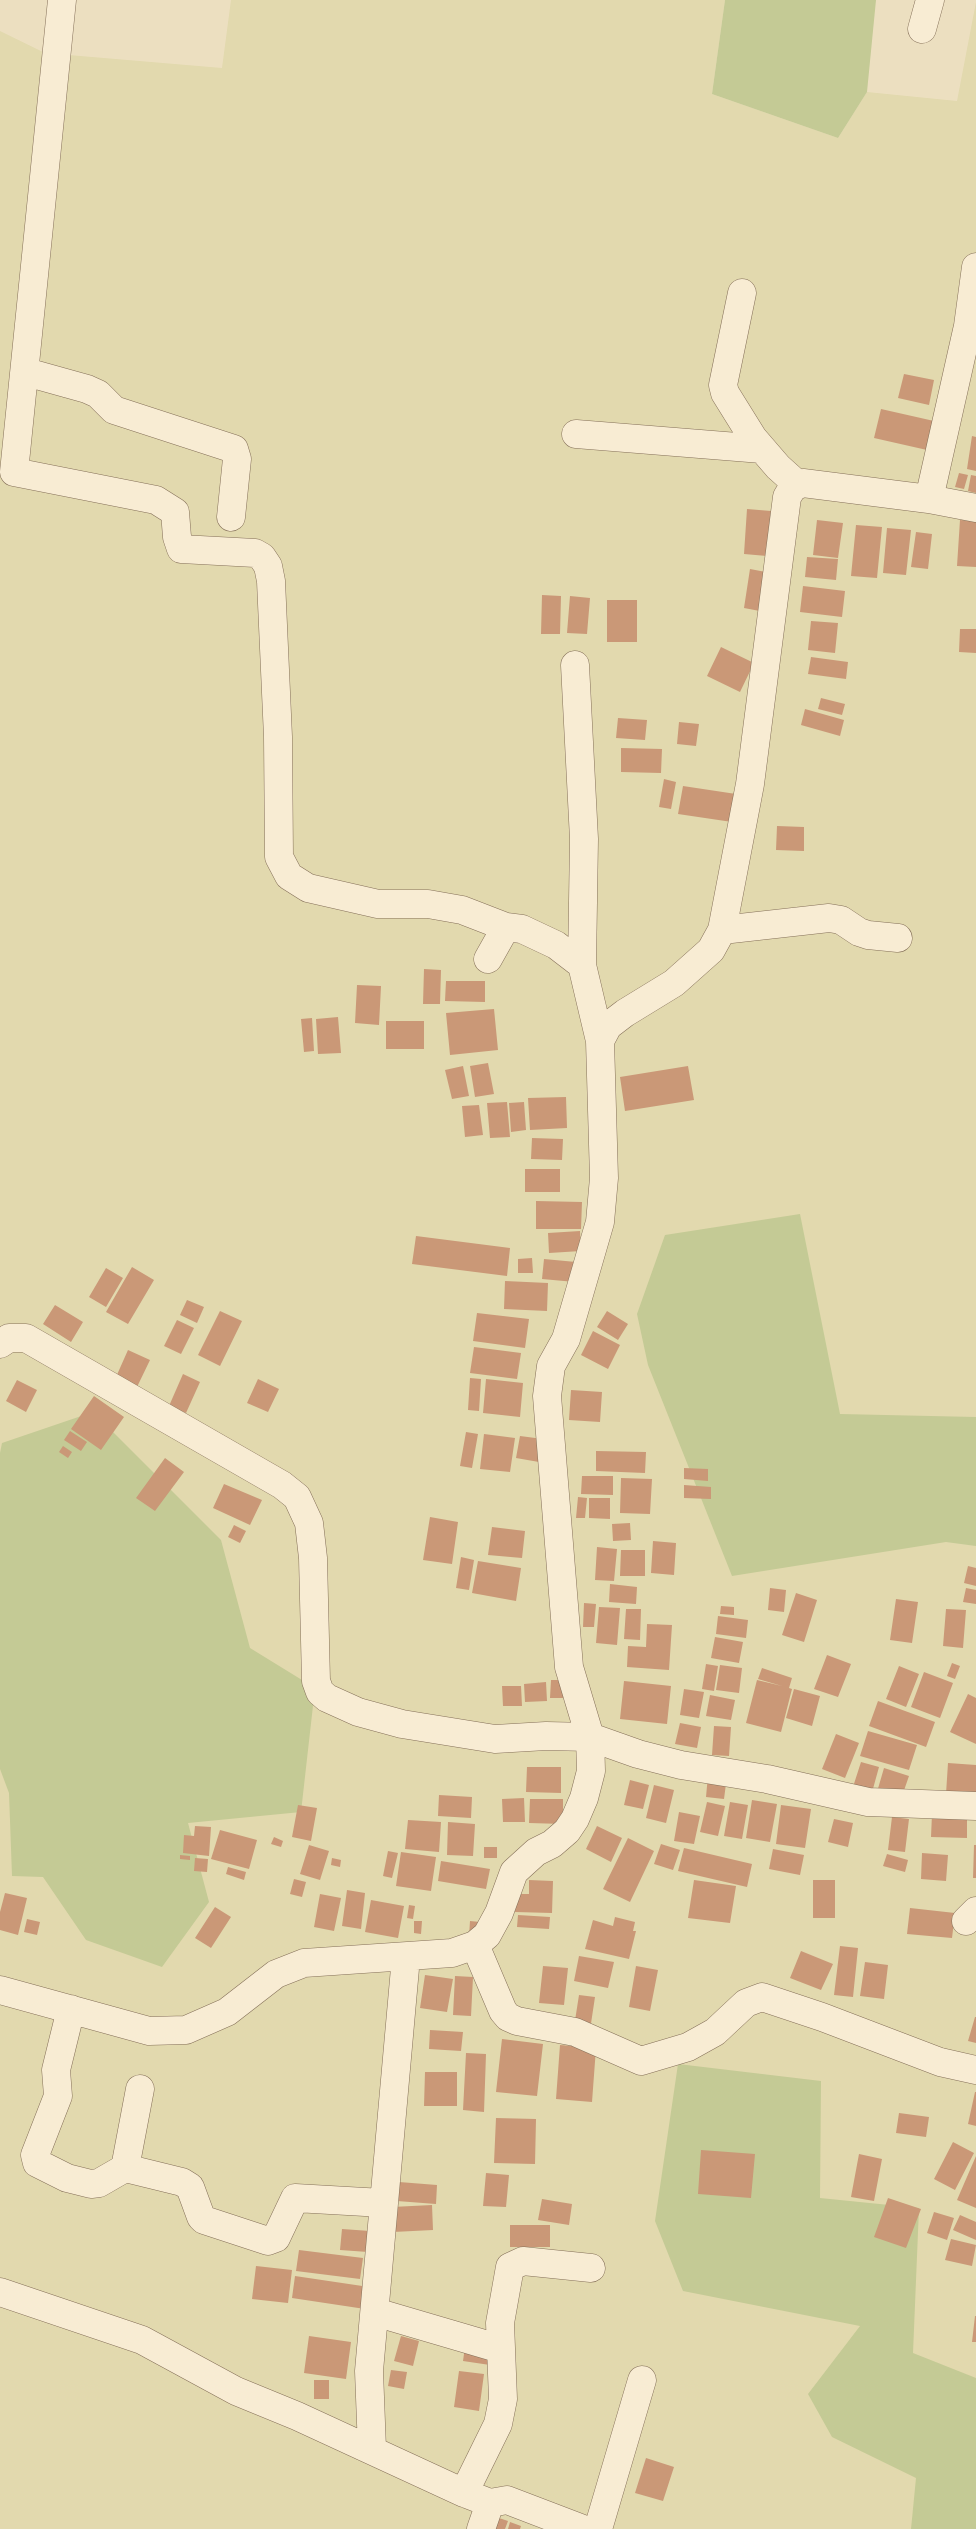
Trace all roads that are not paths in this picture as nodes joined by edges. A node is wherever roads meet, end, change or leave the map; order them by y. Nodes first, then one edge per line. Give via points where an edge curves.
1 (62, 0) edge
2 (930, 0) edge
3 (922, 29) dead end
4 (976, 267) edge
5 (742, 293) dead end
6 (972, 325) edge
7 (26, 372) junction
8 (576, 434) dead end
9 (762, 449) junction
10 (798, 485) junction
11 (929, 499) junction
12 (976, 508) edge
13 (231, 517) dead end
14 (575, 665) dead end
15 (506, 928) junction
16 (722, 930) junction
17 (898, 938) dead end
18 (488, 960) dead end
19 (582, 965) junction
20 (600, 1041) junction
21 (0, 1344) edge
22 (590, 1737) junction
23 (976, 1806) edge
24 (475, 1945) junction
25 (406, 1957) junction
26 (0, 1990) edge
27 (71, 2009) junction
28 (976, 2070) edge
29 (140, 2089) dead end
30 (125, 2168) junction
31 (383, 2203) junction
32 (591, 2268) dead end
33 (0, 2292) edge
34 (374, 2312) junction
35 (501, 2349) junction
36 (642, 2380) dead end
37 (372, 2449) junction
38 (464, 2492) junction
39 (490, 2503) junction
40 (480, 2529) edge
41 (583, 2529) edge
42 (598, 2529) edge

1 - 7 street
2 - 3 street
4 - 6 street
5 - 9 street via 723,385 730,404
6 - 11 street
7 - 13 street via 87,389 98,394 114,410 234,449 237,459
7 - 15 street via 14,472 156,500 175,512 176,537 181,548 255,553 268,566 278,737 279,857 289,876 308,888 378,904 428,904 462,910
8 - 9 street
9 - 10 street
10 - 11 street via 803,483
10 - 16 street via 790,491 784,509 750,784
11 - 12 street
14 - 19 street via 584,839
15 - 18 street
15 - 19 street via 522,929 556,945
16 - 17 street via 829,918 841,920 868,935
16 - 20 street via 711,950 674,983 608,1026
19 - 20 street
20 - 22 street via 604,1178 600,1222 566,1339 551,1366 547,1396 569,1668
21 - 22 street via 8,1338 26,1338 282,1485 297,1497 309,1523 313,1558 316,1681 320,1692 327,1698 358,1712 402,1724 496,1739
22 - 23 street via 681,1765 767,1779 868,1802
22 - 24 street via 591,1771 575,1819 552,1844 520,1864 487,1935
24 - 25 street via 452,1953
24 - 28 street via 508,2017 575,2032 641,2061 688,2048 715,2032 746,2003 762,1997 940,2062
25 - 27 street via 304,1963 276,1974 227,2012 186,2030 149,2031
25 - 31 street
26 - 27 street
27 - 30 street via 56,2070 58,2096 35,2160 67,2178 91,2184 99,2183
29 - 30 street
30 - 31 street via 187,2184 204,2220 268,2241 276,2238 295,2198
31 - 34 street
32 - 35 street via 523,2261 512,2265 503,2297
33 - 37 street via 142,2340 236,2391
34 - 35 street
34 - 37 street via 369,2371
35 - 38 street via 503,2399 498,2424
36 - 42 street
37 - 38 street
38 - 39 street
39 - 40 street
39 - 41 street via 507,2500

